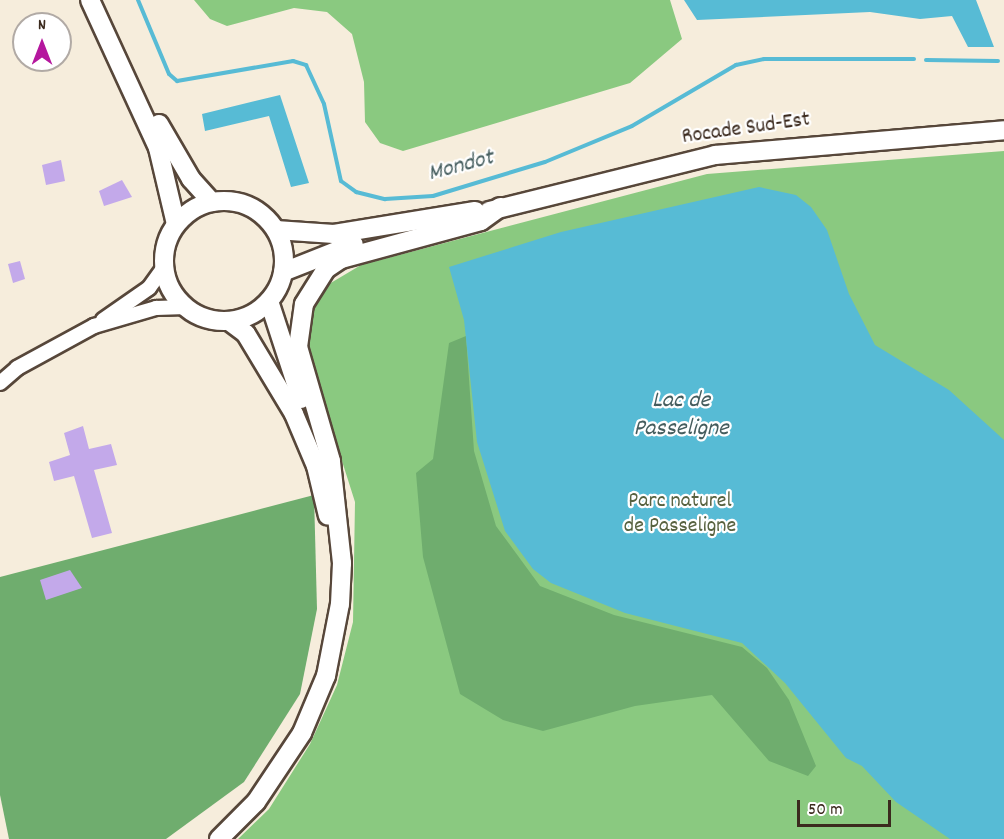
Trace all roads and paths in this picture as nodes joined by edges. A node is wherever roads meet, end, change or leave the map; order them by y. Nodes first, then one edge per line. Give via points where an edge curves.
1 (90, 0) edge
2 (98, 0) edge
3 (1004, 130) edge
4 (212, 202) junction
5 (501, 207) junction
6 (176, 224) junction
7 (276, 230) junction
8 (164, 267) junction
9 (284, 272) junction
10 (269, 301) junction
11 (186, 307) junction
12 (229, 321) junction
13 (94, 326) junction
14 (0, 383) edge
15 (339, 518) junction
16 (208, 839) edge
17 (219, 839) edge

1 - 6 main road via 158,148
2 - 4 main road via 166,138
3 - 5 main road, Rocade Sud-Est via 715,155
4 - 6 main road
4 - 7 main road via 249,206
5 - 7 main road, Rocade Sud-Est via 334,234
5 - 9 main road, Rocade Sud-Est via 322,253
5 - 15 main road via 481,221 341,259 326,269 304,304 298,347 331,461
6 - 8 main road
7 - 9 main road
8 - 11 main road
8 - 13 street via 149,288
9 - 10 main road
10 - 12 main road
10 - 15 main road
11 - 12 main road
11 - 13 street via 156,308
12 - 16 main road via 257,350 316,466 327,513 330,590 324,648 300,720 257,790
13 - 14 street via 17,368
15 - 17 main road via 340,604 314,707 283,765

